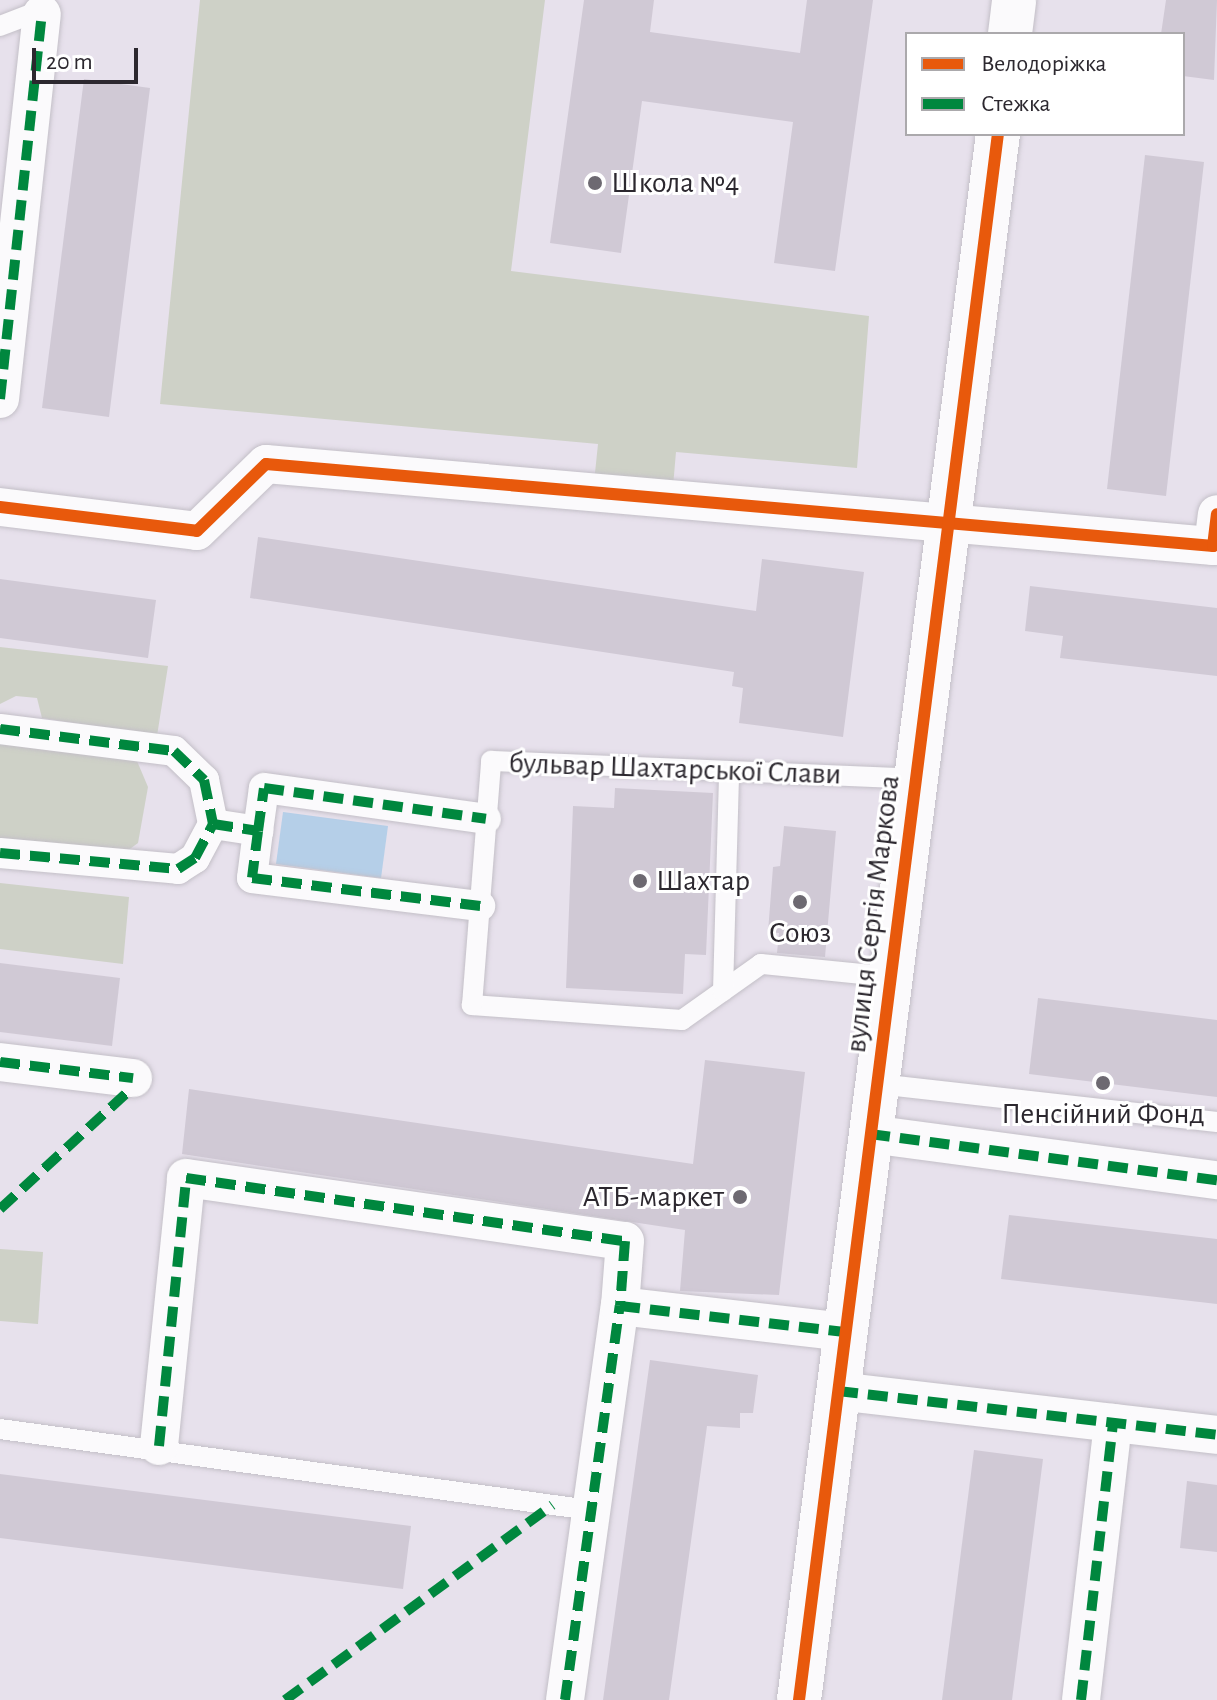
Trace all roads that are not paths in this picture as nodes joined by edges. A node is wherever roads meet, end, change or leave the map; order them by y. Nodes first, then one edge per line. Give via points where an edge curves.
1 (1014, 0) edge
2 (42, 7) edge
3 (0, 26) edge
4 (1010, 32) edge
5 (998, 136) edge
6 (0, 399) edge
7 (0, 507) edge
8 (949, 522) junction
9 (1216, 536) edge
10 (0, 729) edge
11 (729, 771) junction
12 (917, 779) junction
13 (486, 819) junction
14 (213, 824) junction
15 (258, 831) junction
16 (0, 853) edge
17 (480, 906) junction
18 (892, 977) junction
19 (723, 991) junction
20 (0, 1062) edge
21 (133, 1078) dead end
22 (878, 1084) junction
23 (1217, 1122) edge
24 (870, 1134) junction
25 (1217, 1180) edge
26 (620, 1306) junction
27 (845, 1332) junction
28 (838, 1391) junction
29 (1113, 1423) junction
30 (0, 1429) edge
31 (1217, 1435) edge
32 (159, 1446) junction
33 (590, 1510) junction
34 (565, 1700) edge
35 (799, 1700) edge
36 (1081, 1700) edge

1 - 4 street
2 - 3 lane
2 - 6 street
5 - 8 street, вулиця Сергія Маркова
7 - 8 street via 197,531 266,464
8 - 9 street
8 - 12 street, вулиця Сергія Маркова
10 - 14 street via 174,751 204,780
11 - 12 lane, бульвар Шахтарської Слави
11 - 13 lane, бульвар Шахтарської Слави via 491,761
11 - 19 lane
12 - 18 street, вулиця Сергія Маркова
13 - 15 street, бульвар Шахтарської Слави via 264,788
13 - 17 lane, бульвар Шахтарської Слави
14 - 15 street
14 - 16 street via 207,843 178,869
15 - 17 street, бульвар Шахтарської Слави via 252,878
17 - 19 lane, бульвар Шахтарської Слави via 472,1005 682,1020
18 - 19 lane, бульвар Шахтарської Слави via 761,964
18 - 22 street, вулиця Сергія Маркова
20 - 21 street
22 - 23 lane
22 - 24 street, вулиця Сергія Маркова
24 - 25 street
24 - 27 street, вулиця Сергія Маркова
26 - 27 street
26 - 32 street via 625,1241 186,1178
26 - 33 street
27 - 28 street, вулиця Сергія Маркова
28 - 29 street
28 - 35 street, вулиця Сергія Маркова
29 - 31 street
29 - 36 street
30 - 32 lane
32 - 33 lane
33 - 34 street

